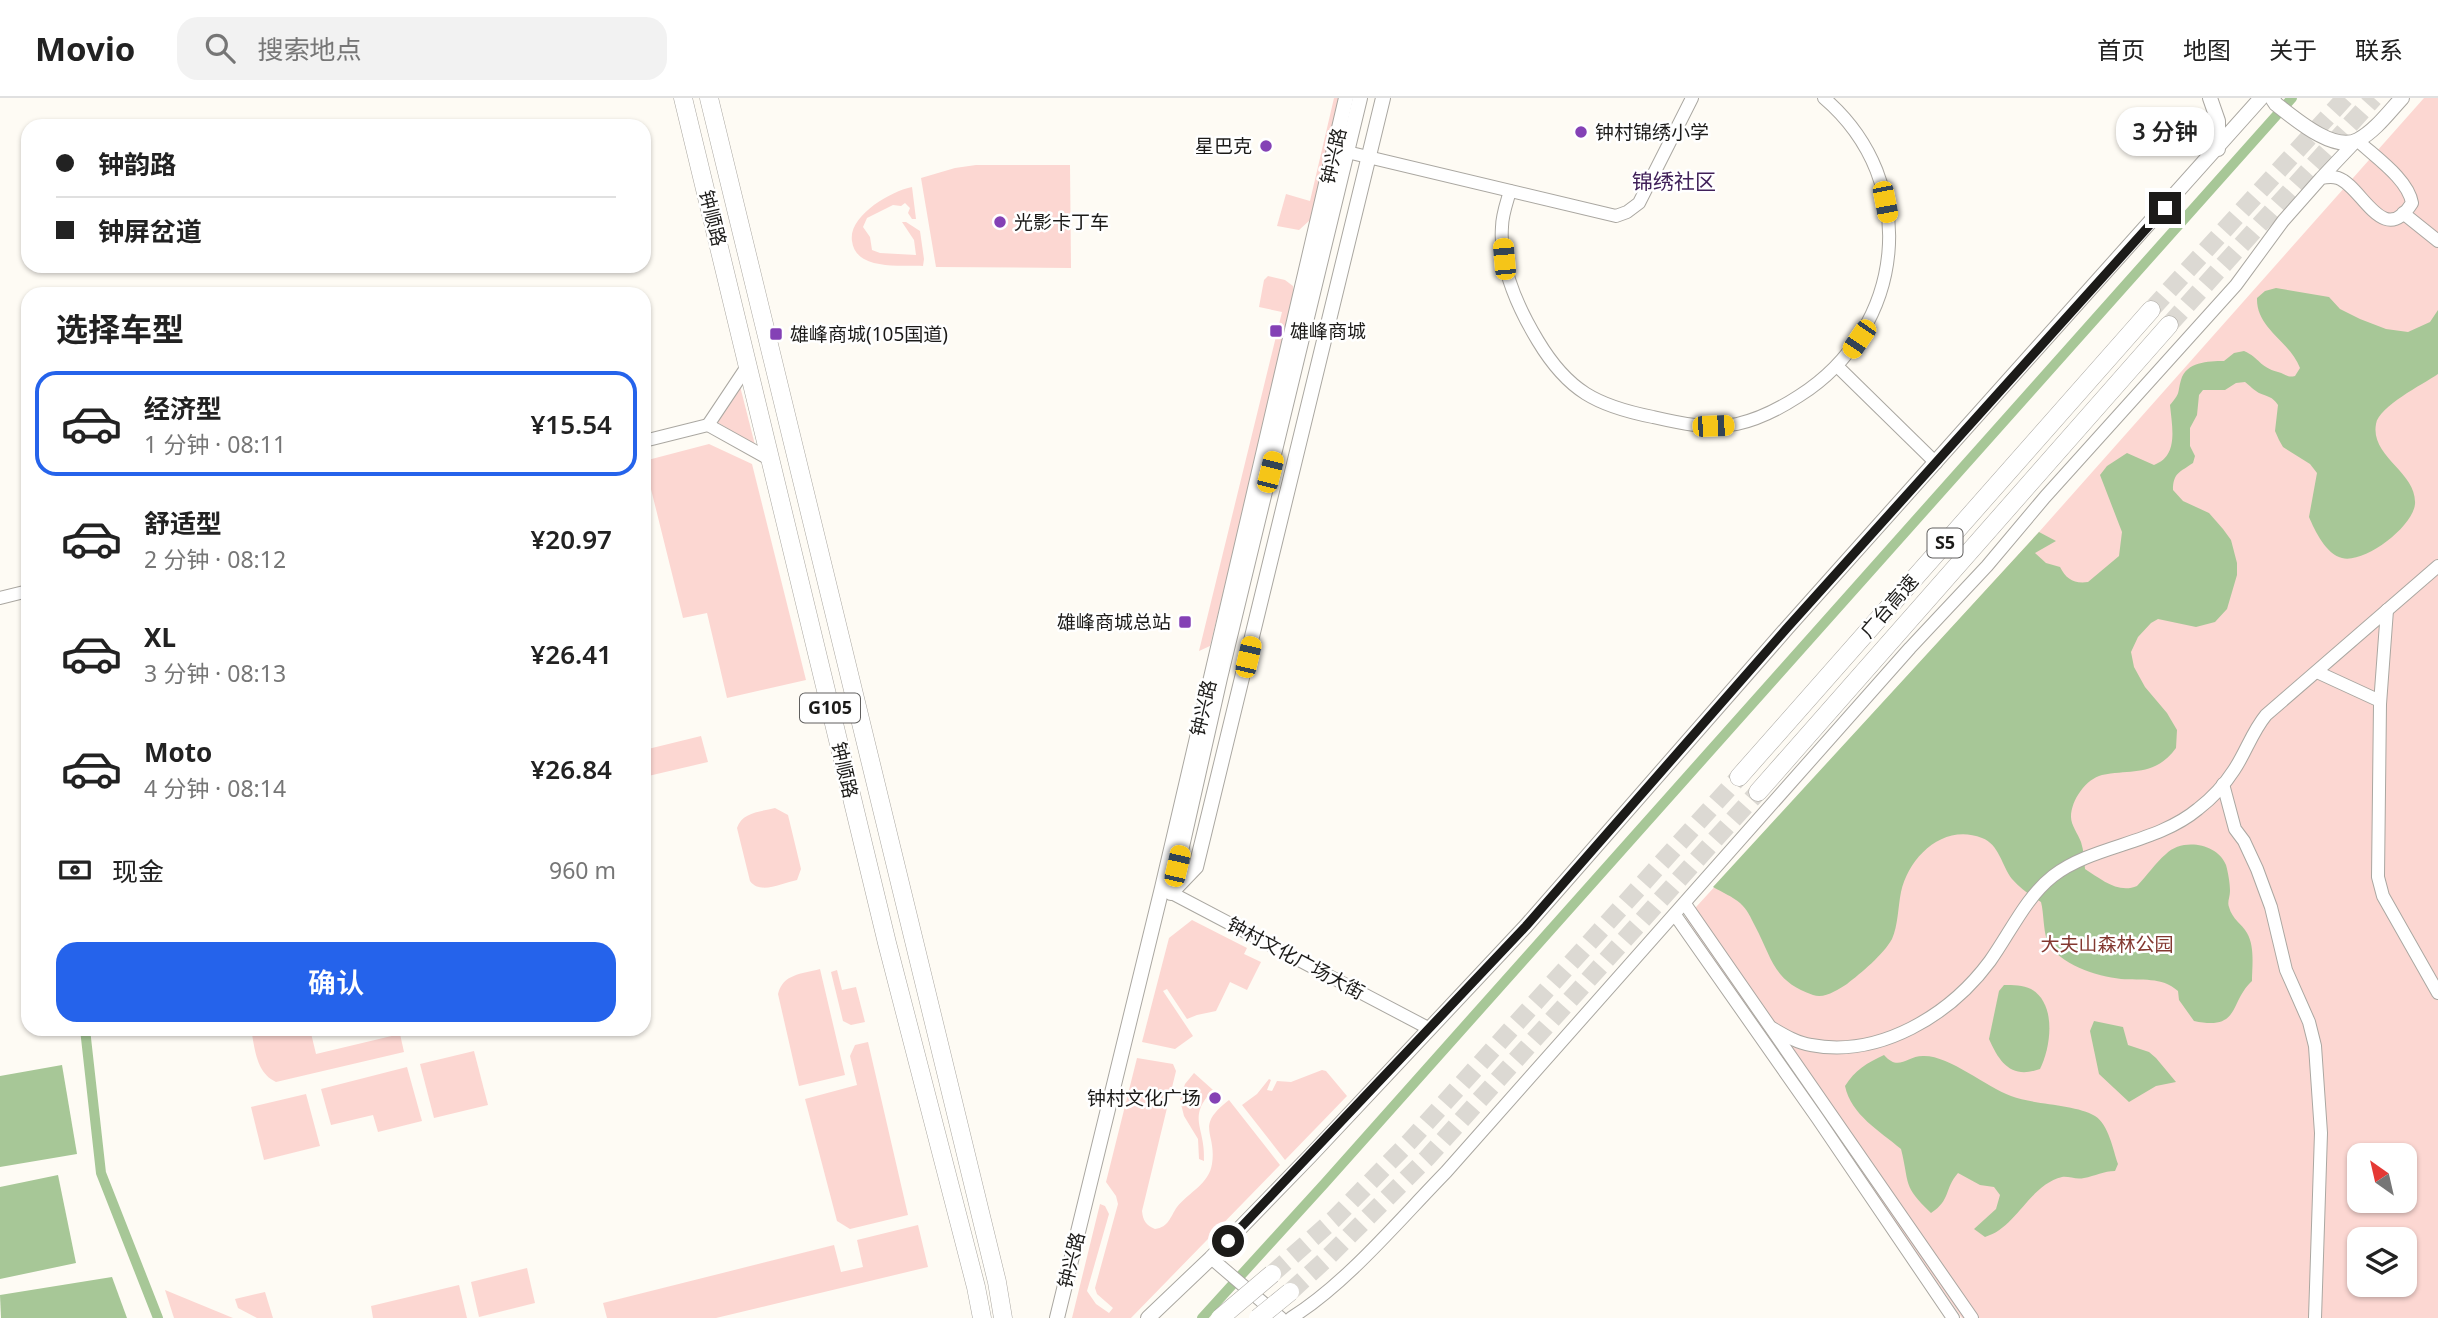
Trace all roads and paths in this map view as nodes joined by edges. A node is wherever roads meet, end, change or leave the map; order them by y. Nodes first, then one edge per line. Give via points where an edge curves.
1 (683, 98) edge
2 (709, 98) edge
3 (1346, 98) edge
4 (1360, 98) edge
5 (1384, 98) edge
6 (1692, 98) edge
7 (1824, 98) edge
8 (2210, 98) edge
9 (2402, 98) edge
10 (2254, 100) edge
11 (2274, 101) edge
12 (2357, 141) junction
13 (2218, 149) junction
14 (1347, 152) junction
15 (1369, 157) junction
16 (2321, 178) junction
17 (1510, 191) junction
18 (2403, 213) junction
19 (2438, 242) edge
20 (2151, 310) tunnel mouth
21 (2169, 325) tunnel mouth
22 (748, 365) junction
23 (1838, 366) junction
24 (708, 425) junction
25 (651, 439) edge
26 (769, 459) junction
27 (1936, 463) junction
28 (2438, 566) edge
29 (21, 593) edge
30 (0, 598) edge
31 (2387, 610) junction
32 (2317, 672) junction
33 (2380, 701) junction
34 (1739, 777) tunnel mouth
35 (2223, 784) junction
36 (1758, 792) tunnel mouth
37 (1167, 890) junction
38 (1685, 904) junction
39 (1675, 915) junction
40 (2438, 993) edge
41 (1772, 1028) junction
42 (1430, 1029) junction
43 (946, 1069) junction
44 (919, 1074) junction
45 (1216, 1262) junction
46 (1272, 1274) tunnel mouth
47 (1290, 1292) tunnel mouth
48 (982, 1318) edge
49 (1003, 1318) edge
50 (1057, 1318) edge
51 (1148, 1318) edge
52 (1220, 1318) edge
53 (1258, 1318) edge
54 (1281, 1318) edge
55 (1291, 1318) edge
56 (1953, 1318) edge
57 (1972, 1318) edge
58 (2315, 1318) edge

1 - 22 highway, 钟顺路 / G105
2 - 43 highway, 钟顺路 / G105
3 - 37 main road, 钟兴路
4 - 14 main road, 钟兴路
5 - 15 main road
6 - 17 street via 1639,203 1627,212 1616,216
7 - 23 street via 1860,137 1880,182 1889,220 1887,261 1877,306
8 - 13 main road via 2218,121
9 - 12 main road
10 - 11 main road
10 - 13 main road
11 - 12 main road via 2316,133
12 - 16 street
12 - 18 street via 2410,192 2412,202
13 - 27 main road
14 - 15 street
14 - 37 main road, 钟兴路
15 - 17 street
15 - 37 main road via 1196,867
16 - 18 street via 2341,179 2379,216
16 - 38 street via 2236,285
17 - 23 street via 1502,226 1504,259 1519,307 1562,377 1588,395 1651,417 1734,425 1781,408
18 - 19 street
20 - 34 highway, 广台高速 / S5
21 - 36 highway, 广台高速 / S5
22 - 24 street
22 - 26 highway, 钟顺路 / G105
23 - 27 street
24 - 25 street
24 - 26 street
26 - 44 highway, 钟顺路 / G105
27 - 42 main road
28 - 31 street
29 - 30 street
31 - 32 street
31 - 33 street
32 - 33 street
32 - 35 street via 2266,715
33 - 40 street via 2378,877 2383,896
35 - 41 street via 2183,819 2148,837 2078,861 2053,876 1968,988 1912,1028 1872,1043 1828,1047 1808,1045
35 - 58 street via 2235,829 2271,907 2286,970 2315,1046 2321,1133
37 - 42 street, 钟村文化广场大街
37 - 50 main road, 钟兴路
38 - 39 street
38 - 41 street
39 - 55 street via 1446,1172 1321,1297
39 - 56 street
41 - 57 street
42 - 45 main road
43 - 44 highway
43 - 49 highway, 钟顺路 / G105
44 - 48 highway, 钟顺路 / G105
45 - 51 main road
45 - 54 street
46 - 52 highway, bridge
47 - 53 highway, bridge

